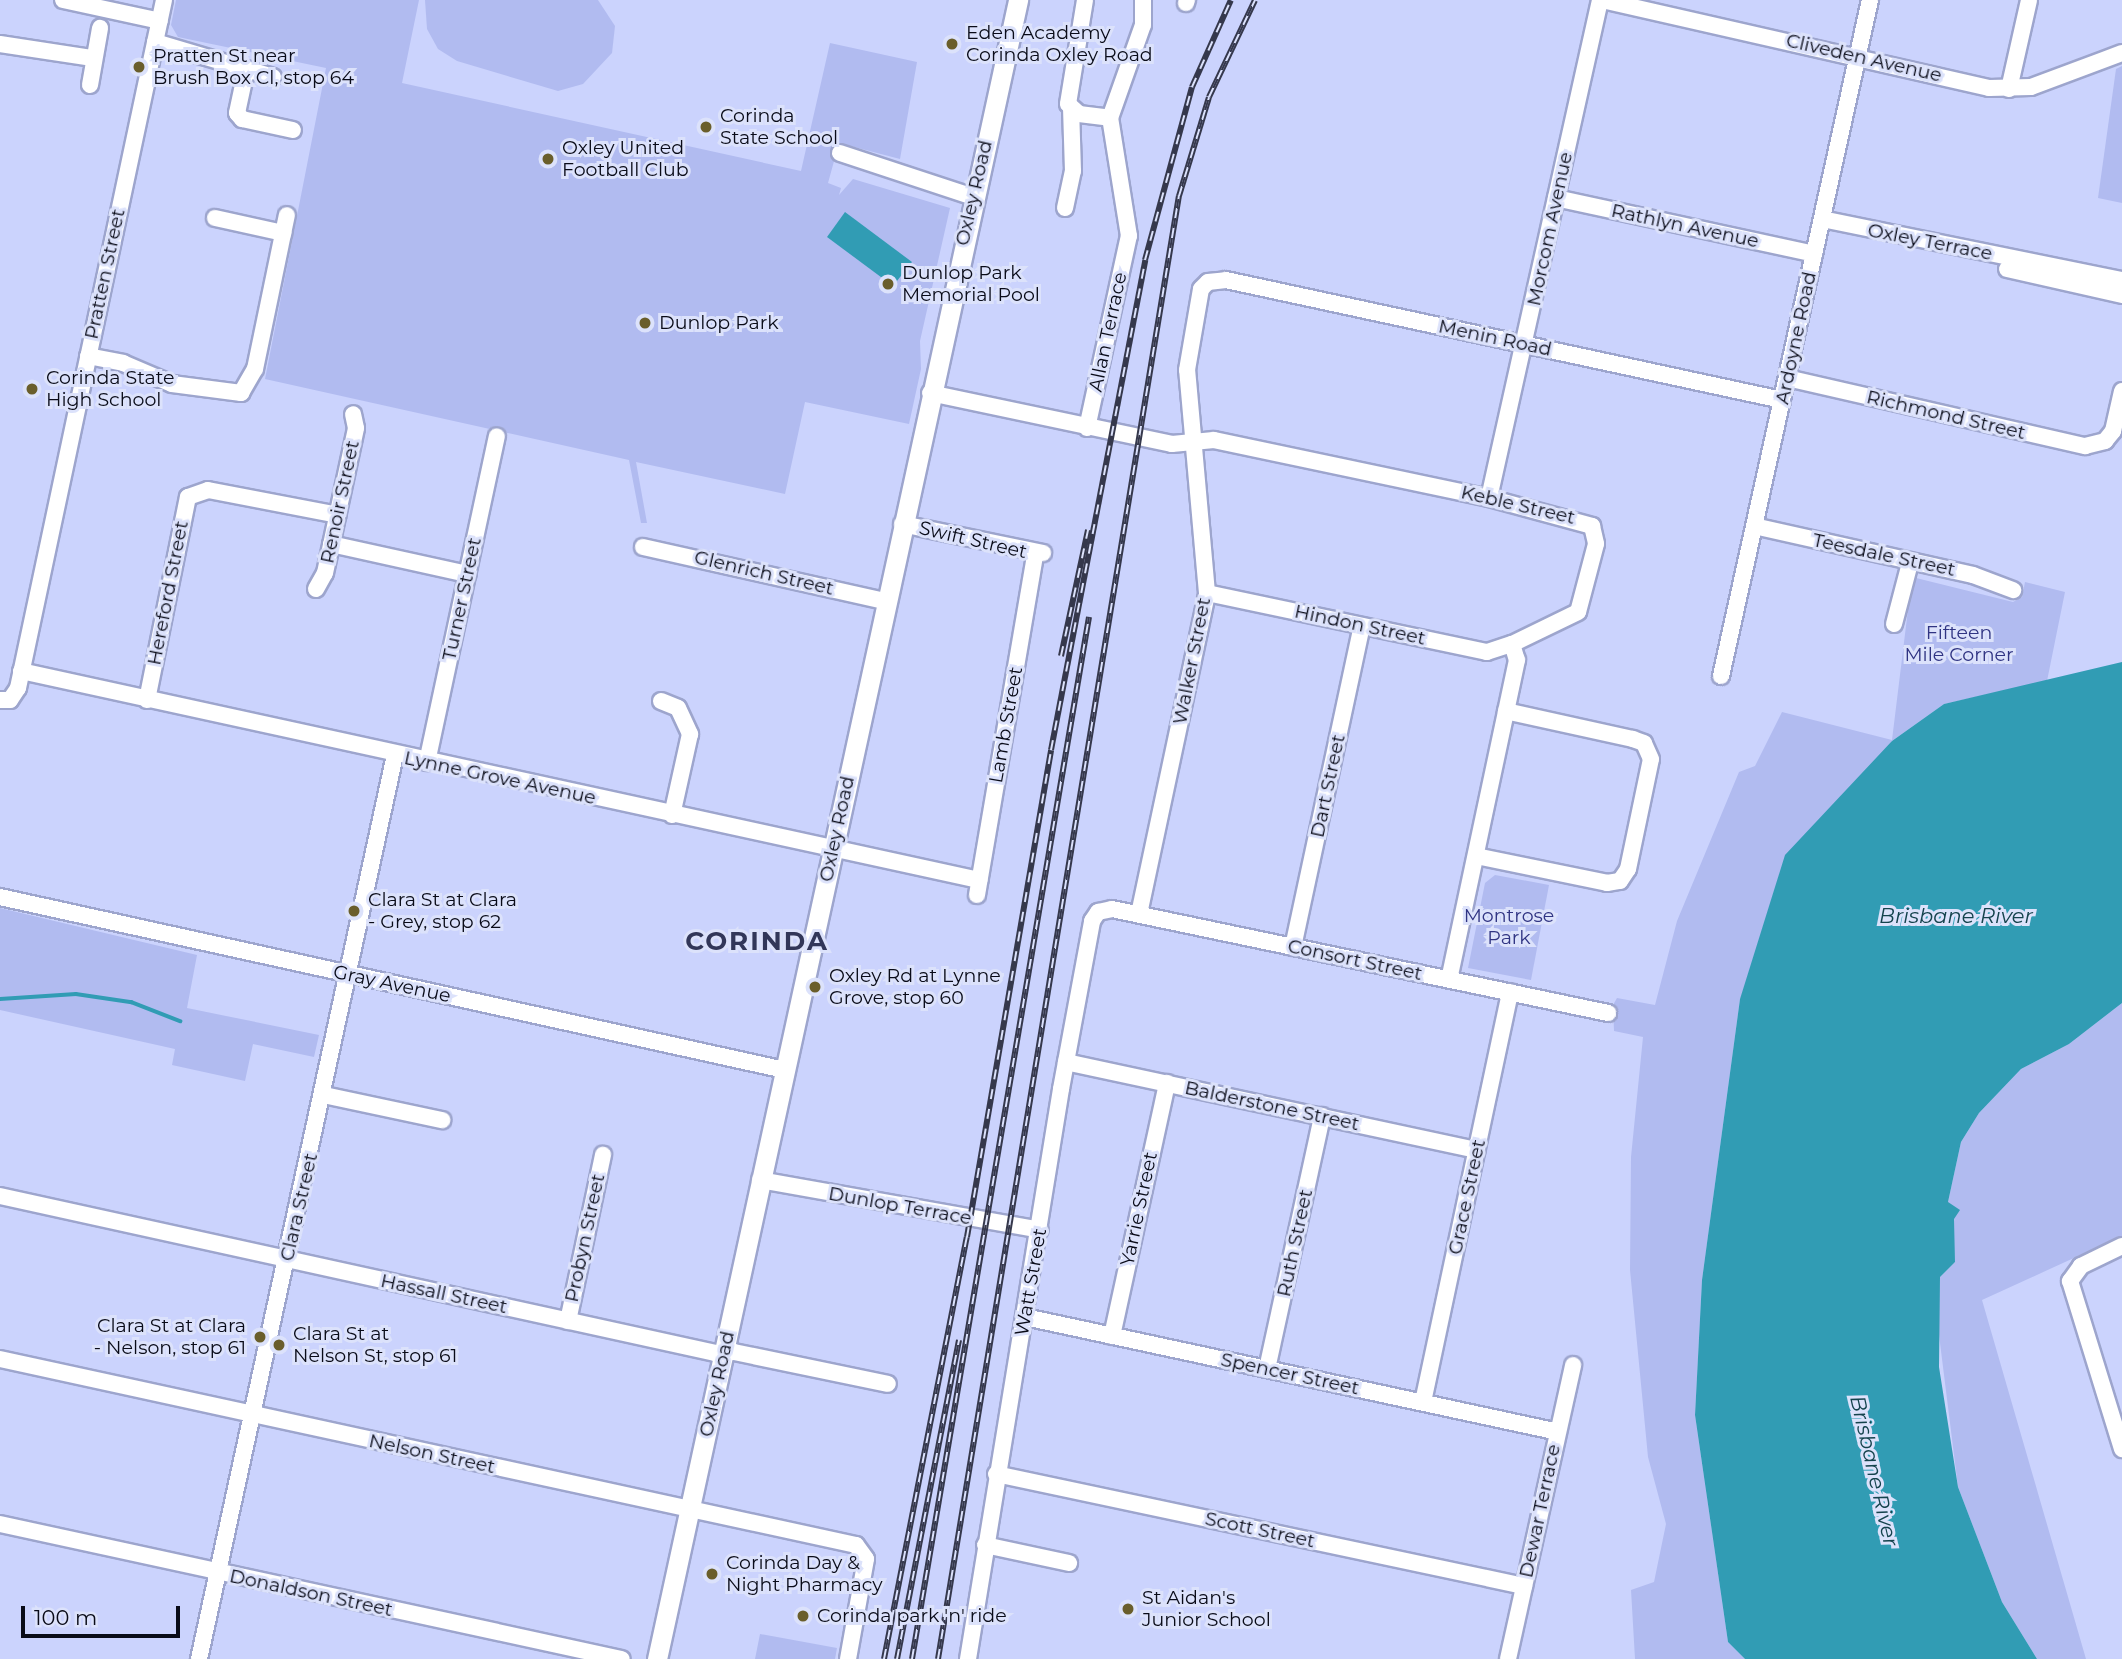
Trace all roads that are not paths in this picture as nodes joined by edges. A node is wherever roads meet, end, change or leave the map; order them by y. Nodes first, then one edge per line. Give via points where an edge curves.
1 (63, 0) edge
2 (164, 0) edge
3 (1018, 0) edge
4 (1086, 0) edge
5 (1143, 0) edge
6 (1601, 0) edge
7 (1870, 0) edge
8 (2029, 0) edge
9 (159, 21) junction
10 (100, 28) dead end
11 (155, 42) junction
12 (0, 44) edge
13 (2122, 53) edge
14 (1857, 56) junction
15 (93, 58) junction
16 (246, 71) junction
17 (273, 77) dead end
18 (90, 85) dead end
19 (2010, 89) junction
20 (1071, 109) junction
21 (1110, 118) junction
22 (293, 130) dead end
23 (840, 153) dead end
24 (974, 197) junction
25 (1556, 198) junction
26 (1065, 208) dead end
27 (287, 215) dead end
28 (215, 219) dead end
29 (1822, 219) junction
30 (283, 233) junction
31 (1814, 254) junction
32 (2037, 268) junction
33 (2007, 270) dead end
34 (2122, 280) edge
35 (1208, 282) joint
36 (2122, 295) edge
37 (1524, 345) junction
38 (88, 356) junction
39 (1787, 378) junction
40 (2122, 391) edge
41 (930, 393) junction
42 (1782, 400) junction
43 (353, 414) dead end
44 (1087, 428) junction
45 (497, 436) dead end
46 (1193, 441) junction
47 (1489, 498) junction
48 (338, 515) junction
49 (902, 524) junction
50 (1754, 526) junction
51 (331, 544) junction
52 (643, 547) dead end
53 (1039, 554) joint
54 (1910, 563) junction
55 (468, 574) junction
56 (316, 589) dead end
57 (2013, 590) dead end
58 (1207, 593) junction
59 (885, 601) junction
60 (1894, 624) dead end
61 (1362, 626) junction
62 (1512, 644) junction
63 (21, 671) junction
64 (1721, 676) dead end
65 (5, 700) edge
66 (147, 700) junction
67 (662, 701) dead end
68 (1506, 711) junction
69 (395, 755) junction
70 (427, 762) junction
71 (672, 815) junction
72 (833, 850) junction
73 (1476, 856) junction
74 (978, 887) joint
75 (0, 897) edge
76 (1103, 909) joint
77 (1139, 914) junction
78 (1293, 947) junction
79 (348, 974) junction
80 (1449, 979) junction
81 (1510, 992) junction
82 (1608, 1013) dead end
83 (1066, 1062) junction
84 (785, 1070) junction
85 (1167, 1083) junction
86 (324, 1095) junction
87 (1322, 1116) junction
88 (442, 1120) dead end
89 (1477, 1150) junction
90 (603, 1155) dead end
91 (760, 1180) junction
92 (0, 1196) edge
93 (1040, 1230) junction
94 (2122, 1246) edge
95 (287, 1259) junction
96 (1025, 1317) junction
97 (568, 1321) junction
98 (1112, 1336) junction
99 (724, 1353) junction
100 (0, 1359) edge
101 (1573, 1365) dead end
102 (1267, 1369) junction
103 (888, 1384) dead end
104 (1423, 1402) junction
105 (251, 1416) junction
106 (1555, 1431) junction
107 (2122, 1449) edge
108 (996, 1474) junction
109 (690, 1509) junction
110 (0, 1524) edge
111 (985, 1545) junction
112 (1069, 1563) dead end
113 (218, 1573) junction
114 (1524, 1586) junction
115 (199, 1659) edge
116 (622, 1659) edge
117 (657, 1659) edge
118 (848, 1659) edge
119 (968, 1659) edge
120 (1507, 1659) edge

1 - 9 street
2 - 9 street, Pratten Street
3 - 24 main road, Oxley Road
4 - 20 street via 1067,88
5 - 21 street via 1143,24
6 - 14 street, Cliveden Avenue
6 - 25 street, Morcom Avenue
7 - 14 street, Ardoyne Road
8 - 19 street
9 - 11 street, Pratten Street
10 - 15 street
11 - 16 street
11 - 38 street, Pratten Street
12 - 15 street
13 - 19 street, Cliveden Avenue via 2031,87
14 - 19 street, Cliveden Avenue
14 - 29 street, Ardoyne Road
15 - 18 street
16 - 17 street
16 - 22 street via 237,113 242,119
20 - 21 street
20 - 26 street via 1073,171
21 - 44 street, Allan Terrace via 1129,236
23 - 24 street
24 - 41 main road, Oxley Road
25 - 31 street, Rathlyn Avenue
25 - 37 street, Morcom Avenue
27 - 30 street
28 - 30 street
29 - 31 street, Ardoyne Road
29 - 32 street, Oxley Terrace
30 - 38 street via 256,369 241,393 173,384 123,363
31 - 39 street, Ardoyne Road
32 - 33 street, Oxley Terrace
32 - 34 street, Oxley Terrace
32 - 36 street, Oxley Terrace
35 - 37 street, Menin Road via 1226,281
35 - 46 street, Walker Street via 1201,289 1189,346
37 - 42 street, Menin Road
37 - 47 street, Morcom Avenue
38 - 63 street, Pratten Street
39 - 40 street, Richmond Street via 2085,446 2105,440
39 - 42 street, Ardoyne Road
41 - 44 street
41 - 49 main road, Oxley Road
42 - 50 street, Ardoyne Road
43 - 48 street, Renoir Street via 356,428
44 - 46 street via 1172,444
45 - 55 street, Turner Street
46 - 47 street, Keble Street via 1214,440
46 - 58 street, Walker Street
47 - 62 street, Keble Street via 1583,519 1596,533 1588,589 1578,612
48 - 51 street, Renoir Street
48 - 66 street, Hereford Street via 197,491 188,497
49 - 53 street, Swift Street
49 - 59 main road, Oxley Road
50 - 54 street, Teesdale Street
50 - 64 street, Ardoyne Road
51 - 55 street
51 - 56 street, Renoir Street
52 - 59 street, Glenrich Street
53 - 74 street, Lamb Street
54 - 57 street, Teesdale Street via 1973,575
54 - 60 street
55 - 70 street, Turner Street
58 - 61 street, Hindon Street
58 - 77 street, Walker Street
59 - 72 main road, Oxley Road
61 - 62 street, Hindon Street via 1487,652
61 - 78 street, Dart Street
62 - 68 street via 1517,660
63 - 65 street, Pratten Street
63 - 66 street, Lynne Grove Avenue
66 - 69 street, Lynne Grove Avenue
67 - 71 street via 678,708 690,734
68 - 73 street
68 - 73 street via 1633,739 1644,743 1651,759 1628,869 1619,881 1607,883
69 - 70 street, Lynne Grove Avenue
69 - 79 street, Clara Street
70 - 71 street, Lynne Grove Avenue
71 - 72 street, Lynne Grove Avenue
72 - 74 street, Lynne Grove Avenue
72 - 84 main road, Oxley Road
73 - 80 street
75 - 79 street, Gray Avenue
76 - 77 street, Consort Street
76 - 83 street, Watt Street via 1092,921
77 - 78 street, Consort Street
78 - 80 street, Consort Street
79 - 84 street, Gray Avenue
79 - 86 street, Clara Street
80 - 81 street, Consort Street
81 - 82 street, Consort Street
81 - 89 street, Grace Street
83 - 85 street, Balderstone Street
83 - 93 street, Watt Street
84 - 91 main road, Oxley Road
85 - 87 street, Balderstone Street
85 - 98 street, Yarrie Street
86 - 88 street
86 - 95 street, Clara Street
87 - 89 street, Balderstone Street
87 - 102 street, Ruth Street
89 - 104 street, Grace Street
90 - 97 street, Probyn Street
91 - 93 street, Dunlop Terrace
91 - 99 main road, Oxley Road
92 - 95 street, Hassall Street
93 - 96 street, Watt Street
94 - 107 street via 2081,1266 2070,1281
95 - 97 street, Hassall Street
95 - 105 street, Clara Street
96 - 98 street, Spencer Street
96 - 108 street, Watt Street
97 - 99 street, Hassall Street
98 - 102 street, Spencer Street
99 - 103 street, Hassall Street
99 - 109 main road, Oxley Road
100 - 105 street, Nelson Street
101 - 106 street, Dewar Terrace
102 - 104 street, Spencer Street
104 - 106 street, Spencer Street
105 - 109 street, Nelson Street
105 - 113 street, Clara Street
106 - 114 street, Dewar Terrace
108 - 111 street, Watt Street
108 - 114 street, Scott Street
109 - 117 main road, Oxley Road
109 - 118 street, Nelson Street via 863,1549
110 - 113 street, Donaldson Street
111 - 112 street
111 - 119 street, Watt Street
113 - 115 street, Clara Street
113 - 116 street, Donaldson Street
114 - 120 street, Dewar Terrace

